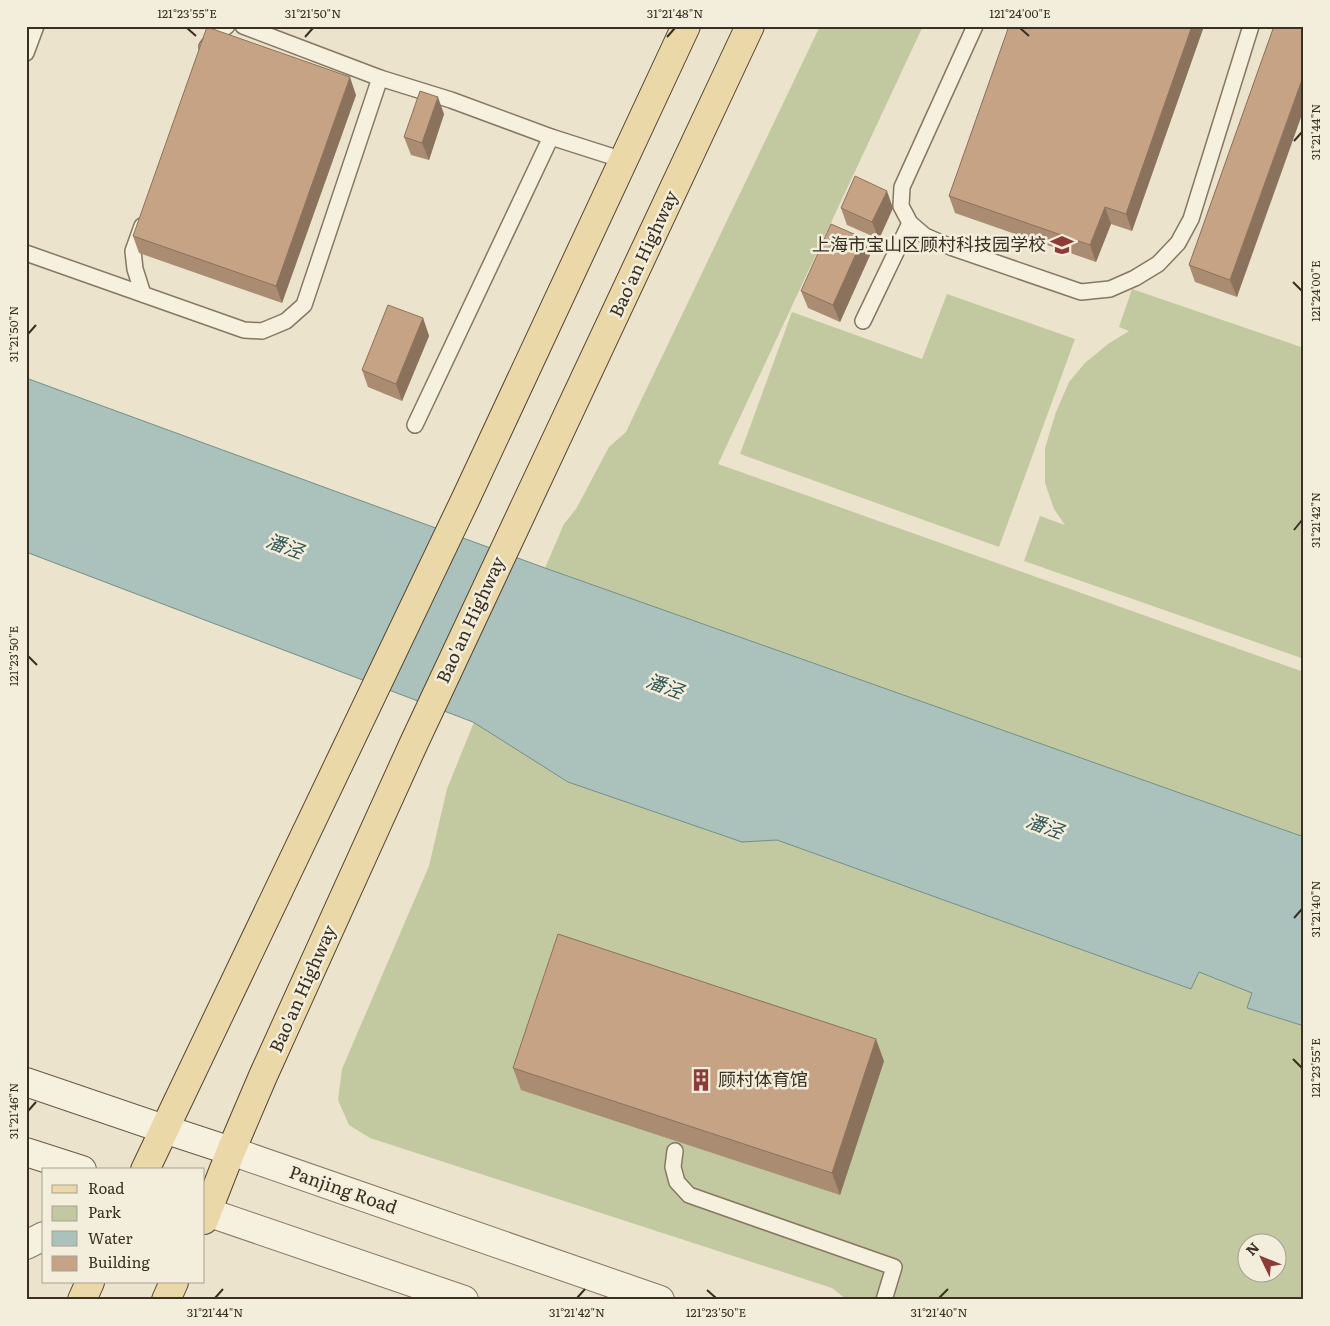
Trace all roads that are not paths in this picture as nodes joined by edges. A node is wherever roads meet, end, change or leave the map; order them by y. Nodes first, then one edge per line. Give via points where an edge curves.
1 (36, 26) edge
2 (227, 26) edge
3 (243, 26) edge
4 (686, 26) edge
5 (750, 26) edge
6 (975, 26) edge
7 (1251, 26) edge
8 (26, 53) edge
9 (203, 56) edge
10 (380, 78) junction
11 (551, 137) junction
12 (623, 160) junction
13 (146, 214) edge
14 (910, 223) junction
15 (26, 253) edge
16 (143, 294) junction
17 (863, 321) dead end
18 (416, 426) dead end
19 (26, 1082) edge
20 (164, 1129) junction
21 (231, 1151) junction
22 (676, 1151) dead end
23 (26, 1152) edge
24 (76, 1168) edge
25 (146, 1168) edge
26 (205, 1214) edge
27 (42, 1237) edge
28 (26, 1245) edge
29 (89, 1284) edge
30 (173, 1284) edge
31 (82, 1300) edge
32 (166, 1300) edge
33 (464, 1300) edge
34 (660, 1300) edge
35 (884, 1300) edge

1 - 8 lane
2 - 9 lane via 206,47
3 - 10 lane
4 - 12 main road
5 - 21 main road, Bao'an Highway via 413,744
6 - 14 lane via 902,187 902,206
7 - 14 lane via 1191,220 1178,242 1158,264 1145,272 1110,289 1081,292 953,248 926,236
10 - 11 lane
10 - 16 lane via 304,305 286,321 262,330 244,330
11 - 12 lane
11 - 18 lane
12 - 20 main road via 466,498
13 - 16 lane via 133,251
14 - 17 lane
15 - 16 lane
19 - 20 street, Panjing Road
20 - 21 street, Panjing Road
20 - 25 main road
21 - 26 main road, Bao'an Highway
21 - 34 street, Panjing Road
22 - 35 lane via 673,1167 677,1182 689,1195 894,1267
23 - 24 street
26 - 33 street
27 - 28 street
29 - 31 main road
30 - 32 main road

